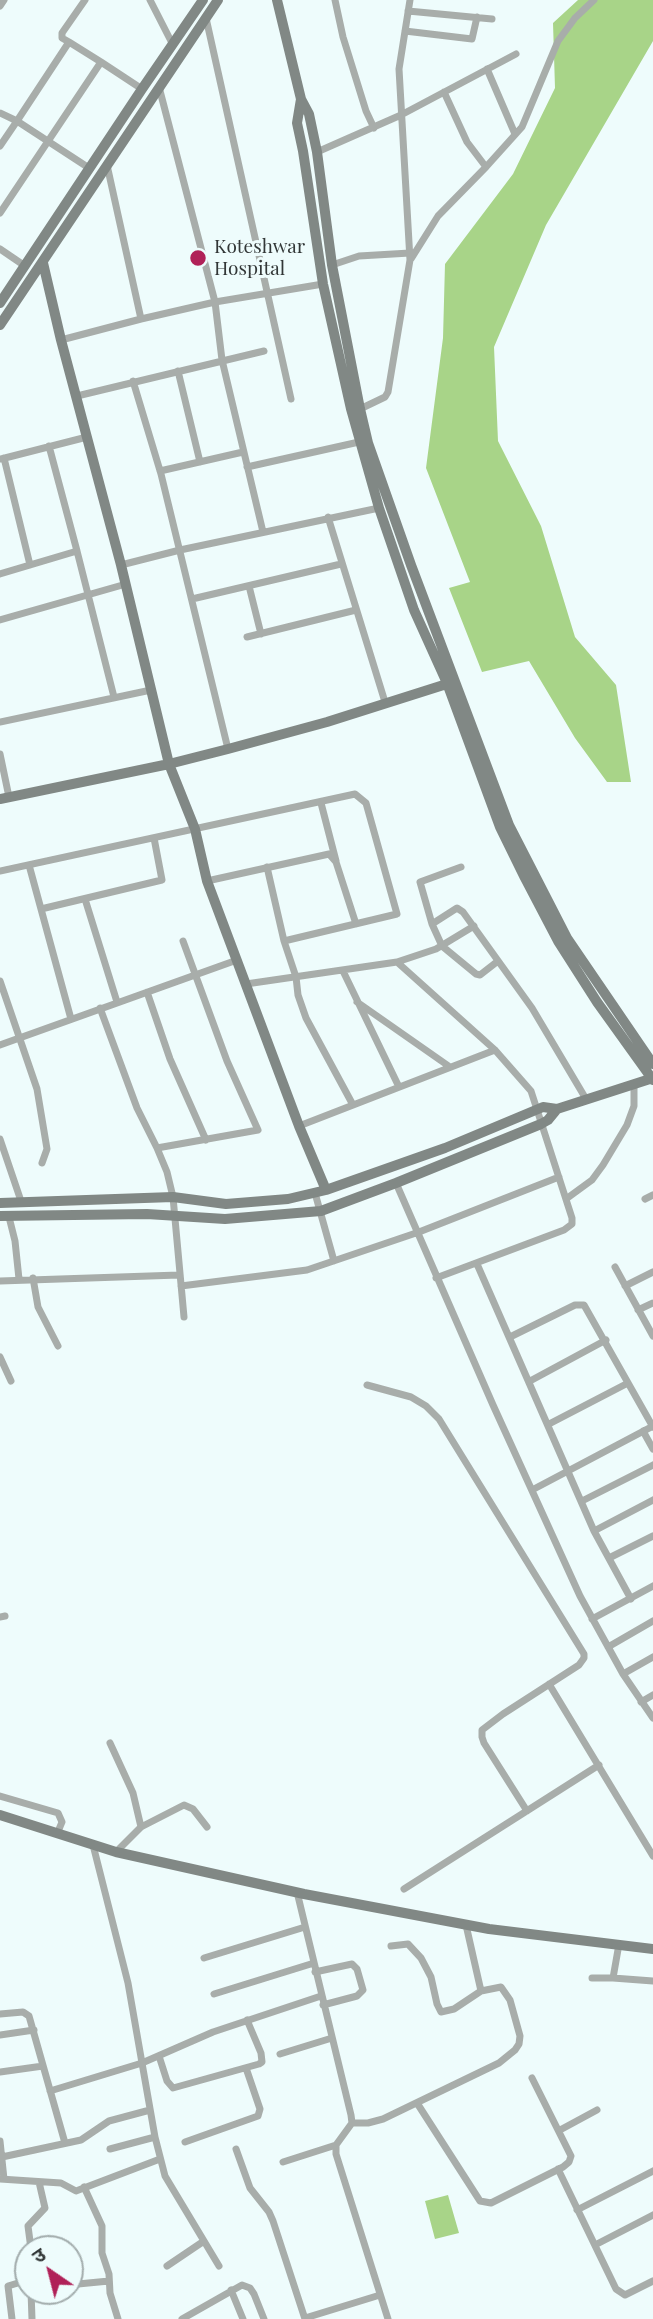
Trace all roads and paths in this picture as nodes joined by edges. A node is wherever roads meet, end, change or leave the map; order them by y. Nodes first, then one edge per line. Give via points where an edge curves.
1 (4, 0) edge
2 (85, 0) edge
3 (150, 0) edge
4 (203, 0) edge
5 (218, 0) edge
6 (277, 0) edge
7 (335, 0) edge
8 (410, 0) edge
9 (594, 0) edge
10 (0, 6) edge
11 (408, 10) junction
12 (477, 17) junction
13 (206, 18) junction
14 (492, 19) dead end
15 (405, 31) junction
16 (69, 42) junction
17 (173, 45) junction
18 (516, 54) dead end
19 (101, 62) junction
20 (486, 69) junction
21 (159, 86) junction
22 (142, 89) junction
23 (444, 92) junction
24 (301, 99) junction
25 (0, 113) edge
26 (401, 115) junction
27 (17, 121) junction
28 (374, 128) junction
29 (515, 134) junction
30 (49, 142) junction
31 (0, 146) edge
32 (317, 152) junction
33 (107, 165) junction
34 (486, 167) junction
35 (89, 169) junction
36 (0, 213) edge
37 (0, 249) edge
38 (410, 257) junction
39 (43, 263) junction
40 (332, 265) junction
41 (25, 266) junction
42 (323, 284) junction
43 (267, 292) junction
44 (215, 302) junction
45 (0, 303) edge
46 (141, 319) junction
47 (0, 326) edge
48 (61, 340) junction
49 (264, 351) dead end
50 (222, 360) junction
51 (178, 371) junction
52 (133, 381) junction
53 (77, 396) junction
54 (291, 399) dead end
55 (360, 409) junction
56 (88, 437) junction
57 (359, 442) junction
58 (50, 446) junction
59 (243, 452) junction
60 (2, 458) edge
61 (200, 462) junction
62 (247, 467) junction
63 (160, 471) junction
64 (379, 508) junction
65 (328, 517) junction
66 (262, 532) junction
67 (180, 550) junction
68 (76, 551) junction
69 (341, 564) junction
70 (30, 565) junction
71 (121, 565) junction
72 (0, 574) edge
73 (126, 584) junction
74 (249, 586) junction
75 (88, 595) junction
76 (192, 599) junction
77 (356, 610) junction
78 (0, 620) edge
79 (261, 634) junction
80 (247, 637) dead end
81 (452, 682) junction
82 (151, 690) junction
83 (114, 697) junction
84 (385, 702) junction
85 (0, 722) edge
86 (228, 749) junction
87 (0, 754) edge
88 (169, 764) junction
89 (5, 798) edge
90 (321, 803) junction
91 (195, 829) junction
92 (154, 838) junction
93 (337, 862) junction
94 (29, 865) junction
95 (267, 867) junction
96 (461, 867) dead end
97 (0, 871) edge
98 (207, 881) junction
99 (85, 900) junction
100 (41, 909) junction
101 (356, 924) junction
102 (432, 924) junction
103 (474, 926) junction
104 (183, 940) dead end
105 (284, 941) junction
106 (442, 946) junction
107 (237, 960) junction
108 (498, 961) junction
109 (397, 962) junction
110 (343, 971) junction
111 (196, 975) junction
112 (296, 977) junction
113 (0, 981) edge
114 (246, 984) junction
115 (147, 992) junction
116 (357, 1001) junction
117 (117, 1002) junction
118 (100, 1009) junction
119 (71, 1019) junction
120 (19, 1038) junction
121 (0, 1045) edge
122 (495, 1050) junction
123 (653, 1064) edge
124 (450, 1067) junction
125 (653, 1079) edge
126 (634, 1084) junction
127 (399, 1087) junction
128 (586, 1099) junction
129 (354, 1105) junction
130 (557, 1108) junction
131 (535, 1110) junction
132 (541, 1124) junction
133 (299, 1126) junction
134 (0, 1139) edge
135 (206, 1140) junction
136 (157, 1148) junction
137 (42, 1163) dead end
138 (559, 1178) junction
139 (396, 1183) junction
140 (326, 1190) junction
141 (315, 1193) junction
142 (653, 1195) edge
143 (173, 1198) junction
144 (566, 1199) junction
145 (645, 1199) dead end
146 (21, 1201) junction
147 (0, 1203) edge
148 (321, 1211) junction
149 (175, 1215) junction
150 (5, 1217) edge
151 (419, 1232) junction
152 (334, 1261) junction
153 (477, 1264) junction
154 (615, 1267) dead end
155 (653, 1272) edge
156 (179, 1275) junction
157 (33, 1278) junction
158 (436, 1278) junction
159 (19, 1279) junction
160 (0, 1281) edge
161 (181, 1286) junction
162 (625, 1286) junction
163 (653, 1303) edge
164 (638, 1310) junction
165 (184, 1317) dead end
166 (653, 1336) edge
167 (510, 1337) junction
168 (606, 1340) junction
169 (58, 1346) dead end
170 (0, 1357) edge
171 (11, 1381) dead end
172 (530, 1381) junction
173 (628, 1383) junction
174 (367, 1385) dead end
175 (549, 1424) junction
176 (653, 1427) edge
177 (643, 1431) junction
178 (653, 1449) edge
179 (653, 1465) edge
180 (569, 1471) junction
181 (532, 1490) junction
182 (653, 1500) edge
183 (582, 1502) junction
184 (594, 1531) junction
185 (653, 1536) edge
186 (609, 1558) junction
187 (653, 1586) edge
188 (631, 1599) junction
189 (592, 1619) junction
190 (653, 1622) edge
191 (608, 1647) junction
192 (653, 1657) edge
193 (622, 1674) junction
194 (549, 1684) junction
195 (653, 1695) edge
196 (641, 1702) junction
197 (653, 1718) edge
198 (110, 1743) dead end
199 (599, 1765) junction
200 (0, 1796) edge
201 (527, 1811) junction
202 (0, 1815) edge
203 (141, 1827) junction
204 (207, 1827) dead end
205 (57, 1834) junction
206 (93, 1846) junction
207 (116, 1852) junction
208 (653, 1856) edge
209 (404, 1889) dead end
210 (296, 1892) junction
211 (466, 1925) junction
212 (305, 1927) junction
213 (619, 1944) junction
214 (391, 1945) dead end
215 (653, 1949) edge
216 (204, 1958) dead end
217 (315, 1968) junction
218 (592, 1978) dead end
219 (613, 1978) junction
220 (653, 1980) edge
221 (481, 1991) junction
222 (214, 1994) dead end
223 (321, 1996) junction
224 (323, 2005) junction
225 (0, 2014) edge
226 (247, 2020) junction
227 (34, 2030) junction
228 (0, 2035) edge
229 (332, 2038) junction
230 (280, 2054) dead end
231 (159, 2056) junction
232 (142, 2063) junction
233 (43, 2066) junction
234 (246, 2068) junction
235 (0, 2072) edge
236 (532, 2078) dead end
237 (50, 2091) junction
238 (417, 2103) junction
239 (150, 2110) junction
240 (597, 2110) dead end
241 (352, 2123) junction
242 (560, 2130) junction
243 (155, 2137) junction
244 (0, 2141) edge
245 (185, 2142) dead end
246 (65, 2143) junction
247 (335, 2145) junction
248 (110, 2149) dead end
249 (236, 2149) dead end
250 (2, 2157) junction
251 (160, 2159) junction
252 (283, 2162) dead end
253 (558, 2169) junction
254 (653, 2171) edge
255 (2, 2179) edge
256 (39, 2182) junction
257 (84, 2187) junction
258 (578, 2210) junction
259 (653, 2215) edge
260 (29, 2235) edge
261 (204, 2241) junction
262 (595, 2245) junction
263 (167, 2266) dead end
264 (219, 2266) dead end
265 (109, 2281) junction
266 (653, 2281) edge
267 (84, 2283) edge
268 (14, 2284) edge
269 (232, 2290) junction
270 (380, 2295) junction
271 (12, 2319) edge
272 (118, 2319) edge
273 (182, 2319) edge
274 (243, 2319) edge
275 (264, 2319) edge
276 (305, 2319) edge
277 (388, 2319) edge

1 - 10 street
2 - 16 street via 62,33
3 - 17 street
4 - 17 street
5 - 13 street
6 - 24 street
7 - 28 street
8 - 11 street
9 - 29 street via 558,41
11 - 12 street
11 - 15 street
12 - 14 street
12 - 15 street via 472,39
13 - 21 street
13 - 43 street
15 - 26 street via 399,69
16 - 19 street
16 - 27 street
17 - 22 street
18 - 20 street
19 - 22 street
19 - 30 street
20 - 23 street
20 - 29 street
21 - 33 street
21 - 44 street
22 - 35 street
23 - 26 street
23 - 34 street via 467,142
24 - 32 street
24 - 42 street via 297,123
25 - 27 street
26 - 28 street
26 - 38 street
27 - 30 street
27 - 31 street
28 - 32 street
29 - 34 street
30 - 35 street
30 - 36 street
32 - 40 street
33 - 39 street
33 - 46 street
34 - 38 street via 438,216
35 - 41 street
37 - 41 street
38 - 40 street via 359,256
38 - 55 street via 388,392
39 - 47 street
39 - 48 street
40 - 55 street
41 - 45 street
42 - 43 street
42 - 57 street
43 - 44 street
43 - 54 street
44 - 46 street
44 - 50 street
46 - 48 street
48 - 53 street
49 - 50 street
50 - 51 street
50 - 59 street
51 - 52 street
51 - 61 street
52 - 53 street
52 - 63 street
53 - 56 street
55 - 81 street
56 - 58 street
56 - 71 street
57 - 62 street
57 - 64 street
58 - 60 street
58 - 68 street
59 - 61 street
59 - 62 street
60 - 70 street
61 - 63 street
62 - 66 street
63 - 67 street
64 - 65 street
64 - 81 street via 414,610
65 - 66 street
65 - 69 street
66 - 67 street
67 - 71 street
67 - 76 street
68 - 70 street
68 - 75 street
69 - 74 street
69 - 77 street
70 - 72 street
71 - 73 street
73 - 75 street
73 - 82 street
74 - 76 street
74 - 79 street
75 - 78 street
75 - 83 street
76 - 86 street
77 - 79 street
77 - 84 street
79 - 80 street
81 - 84 street
81 - 123 street via 509,825 567,938
81 - 125 street via 500,827 525,878 558,942
82 - 83 street
82 - 88 street
83 - 85 street
84 - 86 street
86 - 88 street
87 - 89 street
88 - 89 street
88 - 91 street
90 - 91 street
90 - 93 street
90 - 101 street via 355,794 366,803 397,914
91 - 92 street
91 - 98 street
92 - 94 street
92 - 99 street via 162,880
93 - 95 street via 330,854
93 - 101 street
94 - 97 street
94 - 100 street
95 - 98 street
95 - 105 street
96 - 102 street via 420,882
98 - 107 street
99 - 100 street
99 - 117 street
100 - 119 street
101 - 105 street
102 - 103 street via 457,908
102 - 106 street
103 - 106 street
103 - 108 street
104 - 111 street
105 - 112 street
106 - 108 street via 476,974
106 - 109 street
107 - 111 street
107 - 114 street
108 - 128 street via 533,1008
109 - 110 street
109 - 122 street
110 - 112 street
110 - 116 street
111 - 115 street
111 - 135 street via 258,1130
112 - 114 street
112 - 129 street via 306,1018
113 - 120 street
114 - 133 street
115 - 117 street
115 - 135 street
116 - 124 street
116 - 127 street
117 - 118 street
118 - 119 street
118 - 136 street via 136,1108
119 - 120 street
120 - 121 street
120 - 137 street via 37,1088 47,1149
122 - 124 street
122 - 131 street via 531,1091
124 - 127 street
125 - 126 street
126 - 128 street
126 - 144 street via 634,1106 627,1125 592,1180
127 - 129 street
128 - 130 street
129 - 133 street
130 - 131 street
130 - 132 street
131 - 132 street
131 - 140 street
132 - 138 street
132 - 139 street
133 - 140 street
134 - 146 street
135 - 136 street
136 - 143 street
138 - 144 street
138 - 151 street
139 - 148 street
139 - 151 street
140 - 141 street
141 - 143 street via 226,1204
141 - 148 street
142 - 145 street
143 - 146 street
143 - 149 street
144 - 153 street via 572,1218 569,1227
146 - 147 street
148 - 149 street via 225,1219
148 - 152 street
149 - 150 street
149 - 156 street
150 - 159 street via 15,1241
151 - 152 street
151 - 158 street
152 - 161 street via 307,1270
153 - 158 street
153 - 167 street
154 - 162 street
155 - 162 street
156 - 157 street
156 - 161 street
157 - 159 street
157 - 169 street via 38,1307
158 - 181 street
159 - 160 street
161 - 165 street
162 - 164 street
163 - 164 street
164 - 166 street
167 - 168 street via 580,1303
167 - 172 street
168 - 172 street
168 - 173 street
170 - 171 street
172 - 175 street
173 - 175 street
173 - 176 street
174 - 194 street via 411,1397 439,1419 584,1654 579,1665
175 - 180 street
176 - 177 street
177 - 178 street
177 - 180 street
179 - 183 street
180 - 181 street
180 - 183 street
181 - 189 street
182 - 184 street
183 - 184 street
184 - 186 street
185 - 186 street
186 - 188 street
187 - 188 street
188 - 189 street
189 - 191 street
190 - 191 street
191 - 193 street
192 - 193 street
193 - 196 street
194 - 199 street
194 - 201 street via 482,1730 484,1743
195 - 196 street
196 - 197 street
198 - 203 street via 133,1794
199 - 201 street
199 - 208 street
200 - 205 street via 58,1813 62,1822
201 - 209 street
202 - 205 street
203 - 204 street via 184,1805
203 - 207 street
205 - 206 street
206 - 207 street
206 - 232 street via 128,1983
207 - 210 street
210 - 211 street
210 - 212 street
211 - 213 street
211 - 221 street
212 - 216 street
212 - 217 street
213 - 215 street
213 - 219 street
214 - 221 street via 408,1944 421,1958 441,2012
217 - 222 street
217 - 223 street
217 - 224 street via 352,1964 363,1990 357,1996
218 - 219 street
219 - 220 street
221 - 238 street via 501,1987 506,1992 519,2044 499,2063
223 - 224 street
223 - 226 street
224 - 229 street
225 - 227 street via 26,2013
226 - 231 street
226 - 234 street via 262,2058
227 - 228 street
227 - 233 street
229 - 230 street
229 - 241 street
231 - 232 street
231 - 234 street via 173,2088
232 - 237 street
232 - 239 street
233 - 235 street
233 - 237 street
234 - 245 street via 260,2109 258,2116
236 - 242 street
237 - 246 street
238 - 241 street via 378,2121
238 - 253 street via 484,2203
239 - 243 street
239 - 246 street via 109,2122 86,2138
240 - 242 street
241 - 247 street
242 - 253 street via 571,2156
243 - 248 street
243 - 251 street
244 - 250 street
246 - 250 street
247 - 252 street
247 - 270 street
249 - 276 street via 250,2188 274,2221
250 - 255 street
251 - 257 street
251 - 261 street via 165,2176
253 - 258 street
254 - 258 street
255 - 256 street
256 - 257 street via 61,2183 72,2190
256 - 260 street via 45,2208 28,2226
257 - 265 street via 102,2226
258 - 262 street
259 - 262 street
261 - 263 street
261 - 264 street
262 - 266 street via 621,2294
265 - 267 street
265 - 272 street
268 - 271 street via 8,2286
269 - 273 street
269 - 274 street
269 - 275 street via 242,2285 250,2288
270 - 276 street
270 - 277 street

